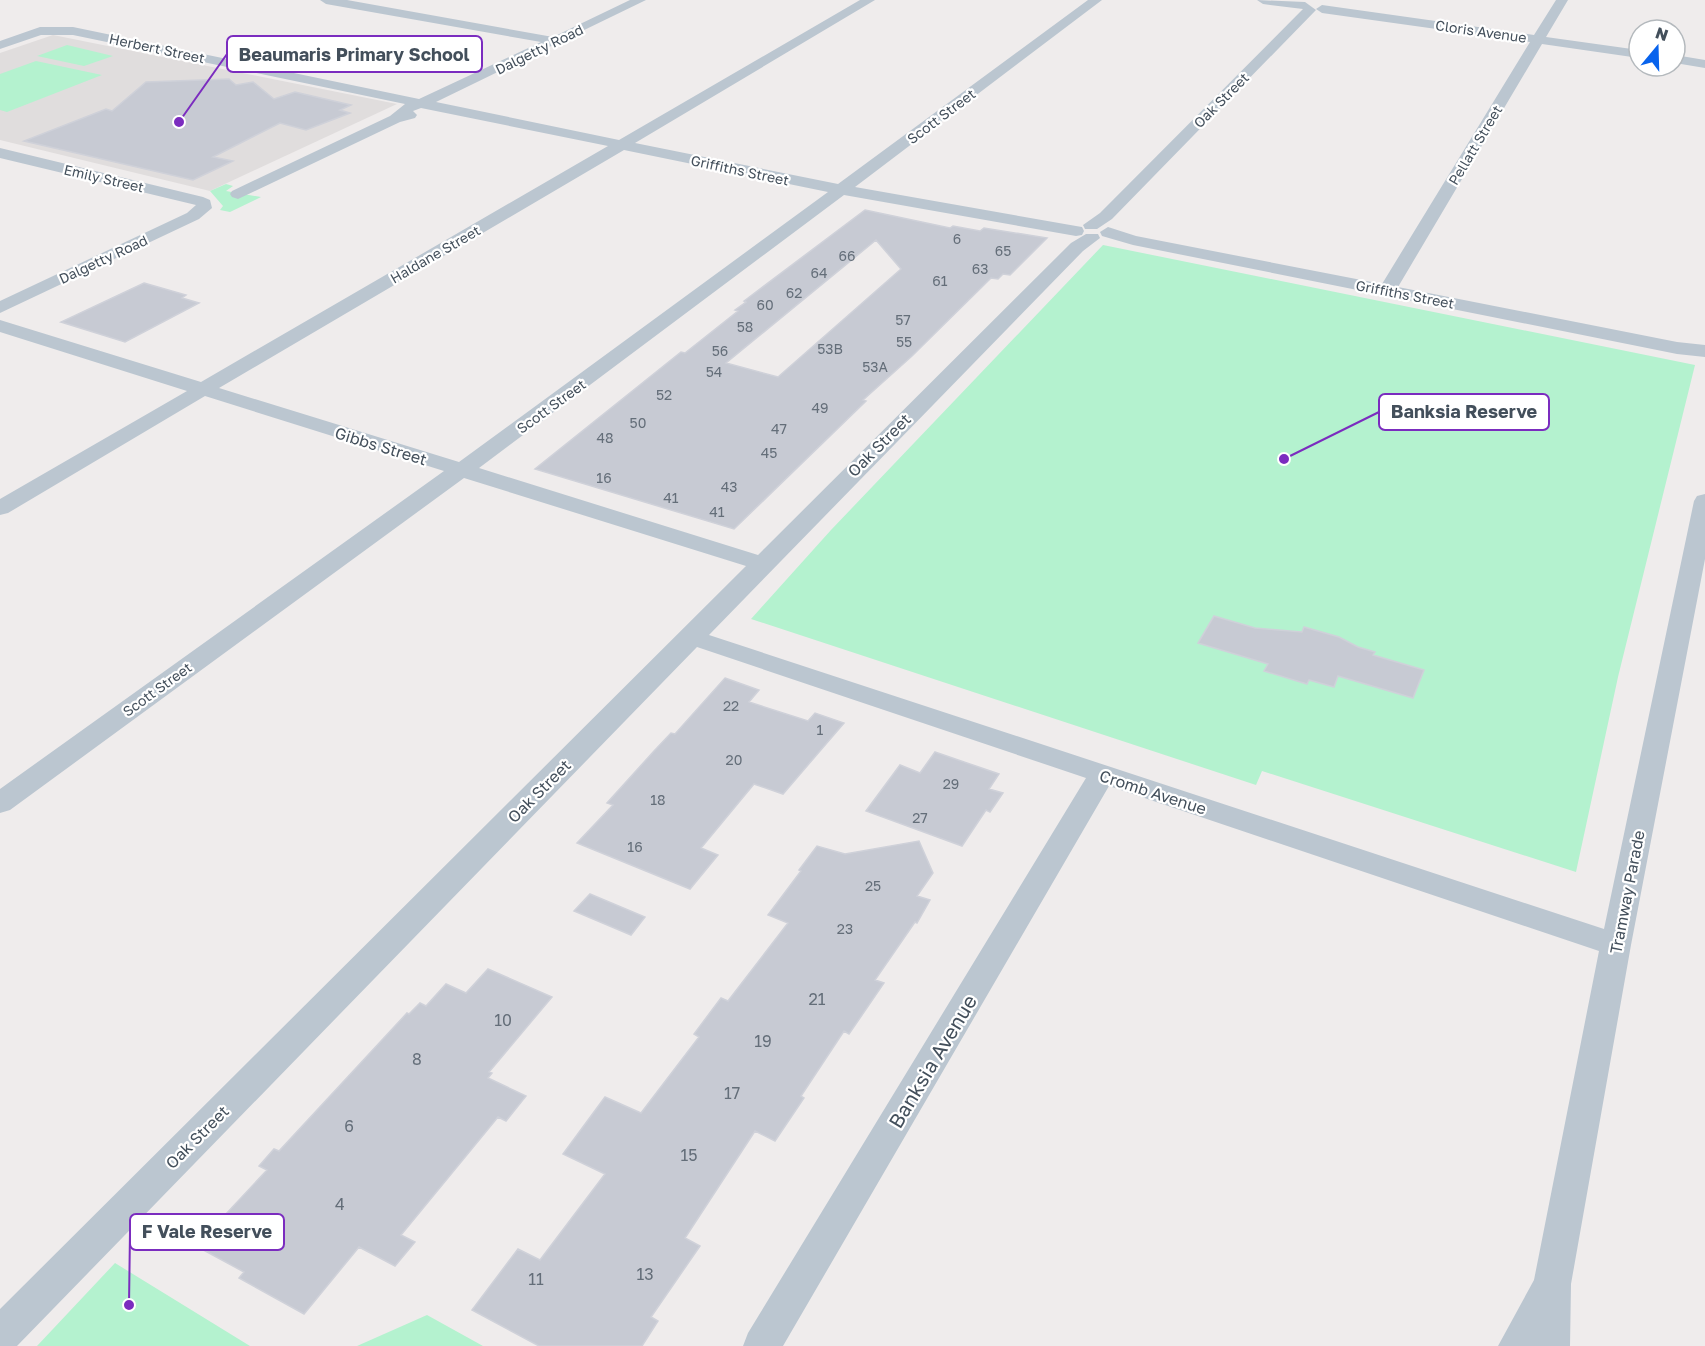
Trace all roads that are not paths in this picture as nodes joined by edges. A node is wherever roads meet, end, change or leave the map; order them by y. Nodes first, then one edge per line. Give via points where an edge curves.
1 (326, 0) edge
2 (640, 0) edge
3 (869, 0) edge
4 (1096, 0) edge
5 (1263, 0) edge
6 (1562, 0) edge
7 (417, 4) dead end
8 (1314, 6) edge
9 (397, 13) junction
10 (0, 29) edge
11 (28, 35) junction
12 (1538, 40) junction
13 (555, 41) junction
14 (0, 45) edge
15 (1627, 52) edge
16 (1687, 61) edge
17 (1705, 64) edge
18 (429, 102) junction
19 (621, 145) junction
20 (0, 153) edge
21 (843, 190) junction
22 (238, 194) dead end
23 (204, 208) joint
24 (1092, 232) junction
25 (1388, 291) junction
26 (0, 308) edge
27 (0, 326) edge
28 (1677, 348) junction
29 (1705, 351) edge
30 (1705, 357) edge
31 (204, 390) junction
32 (459, 470) junction
33 (1705, 501) edge
34 (0, 508) edge
35 (763, 564) junction
36 (691, 637) junction
37 (1102, 775) junction
38 (0, 803) edge
39 (1616, 945) junction
40 (1552, 1284) junction
41 (0, 1336) edge
42 (762, 1346) edge
43 (1517, 1346) edge
44 (1551, 1346) edge

1 - 9 street
2 - 13 street, Dalgetty Road
3 - 19 street, Haldane Street
4 - 21 street, Scott Street
5 - 8 street, Cloris Avenue
6 - 12 street, Pellatt Street
7 - 9 street
8 - 12 street, Cloris Avenue
8 - 24 street, Oak Street
9 - 13 street
10 - 11 street
11 - 14 street
11 - 18 street, Herbert Street via 52,29 73,31
12 - 15 street, Cloris Avenue
12 - 25 street, Pellatt Street
13 - 18 street, Dalgetty Road
16 - 17 street
18 - 19 street, Griffiths Street
18 - 22 street, Dalgetty Road via 410,115 394,119
19 - 21 street, Griffiths Street
19 - 31 street, Haldane Street
20 - 23 street, Emily Street via 197,200 204,203
21 - 24 street, Griffiths Street
21 - 32 street, Scott Street
23 - 26 street, Dalgetty Road
24 - 25 street, Griffiths Street
24 - 35 street, Oak Street
25 - 28 street, Griffiths Street
27 - 31 street, Gibbs Street
28 - 29 street, Griffiths Street
28 - 30 street, Griffiths Street
31 - 32 street, Gibbs Street
31 - 34 street, Haldane Street
32 - 35 street, Gibbs Street
32 - 38 street, Scott Street
33 - 39 street, Tramway Parade
35 - 36 street, Oak Street
36 - 37 street, Cromb Avenue
36 - 41 street, Oak Street
37 - 39 street, Cromb Avenue
37 - 42 street, Banksia Avenue
39 - 40 street, Tramway Parade
40 - 43 street, Tramway Parade
40 - 44 street, Tramway Parade

